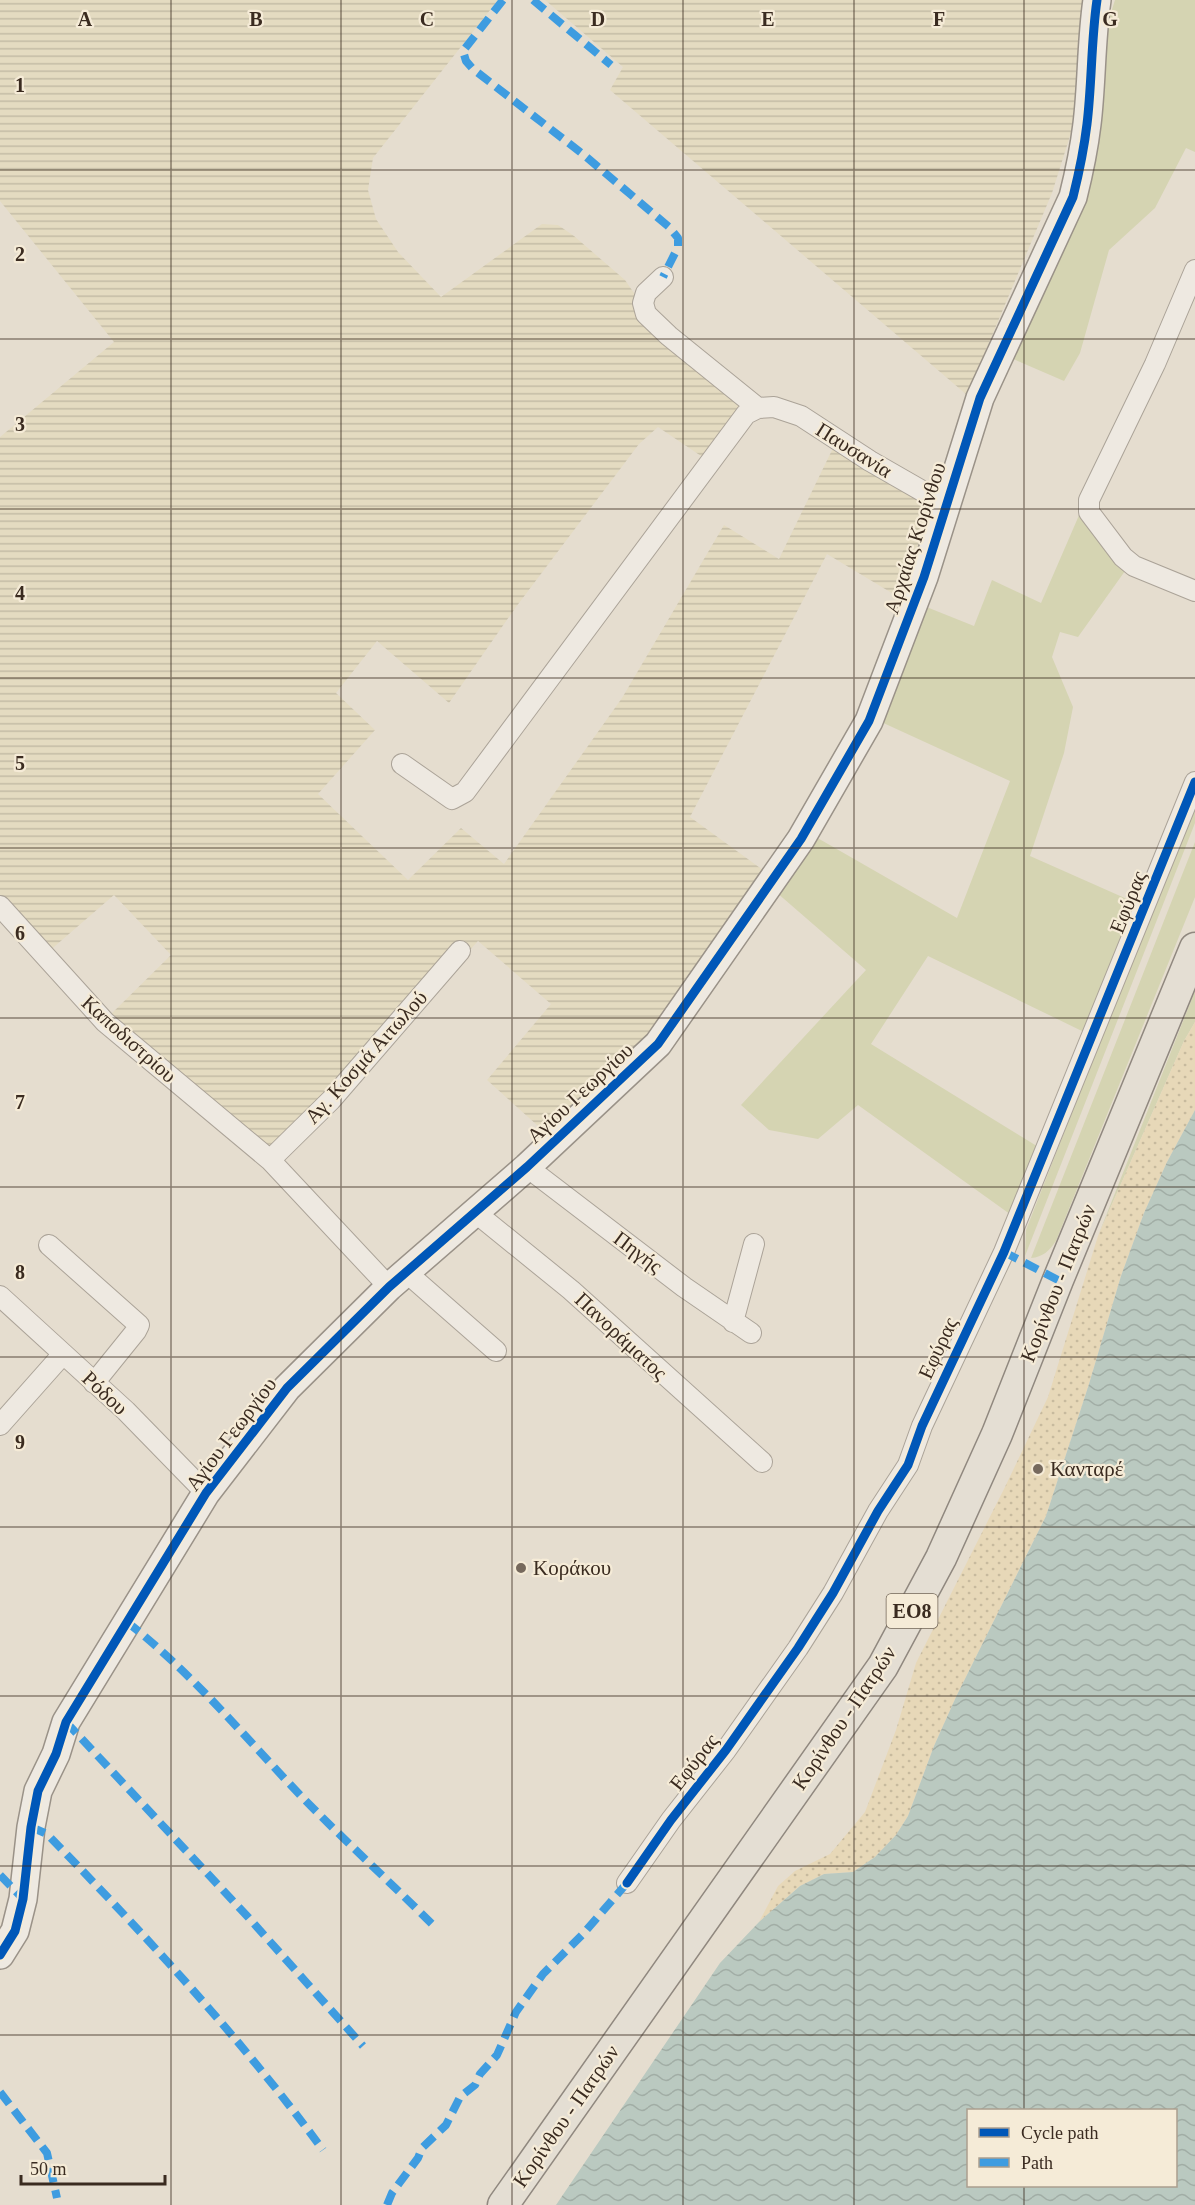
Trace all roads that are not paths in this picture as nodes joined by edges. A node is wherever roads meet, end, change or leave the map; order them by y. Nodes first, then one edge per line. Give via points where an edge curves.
1 (1097, 0) edge
2 (1195, 270) edge
3 (663, 277) dead end
4 (758, 408) junction
5 (945, 504) junction
6 (1195, 591) edge
7 (402, 764) dead end
8 (1195, 782) edge
9 (0, 906) edge
10 (1195, 948) edge
11 (460, 951) dead end
12 (658, 1044) joint
13 (270, 1160) junction
14 (527, 1167) junction
15 (476, 1213) junction
16 (754, 1244) dead end
17 (49, 1245) dead end
18 (398, 1280) junction
19 (0, 1296) edge
20 (733, 1322) junction
21 (751, 1333) dead end
22 (496, 1351) dead end
23 (63, 1354) junction
24 (94, 1383) junction
25 (0, 1425) edge
26 (762, 1462) dead end
27 (206, 1493) junction
28 (627, 1883) dead end
29 (0, 1955) edge
30 (503, 2205) edge

1 - 5 street, Αρχαίας Κορίνθου via 1088,123 1073,197 980,398
2 - 6 street via 1155,364 1089,500 1089,512 1123,557 1134,566
3 - 4 street via 646,293 646,314
4 - 5 street, Παυσανία via 774,407 801,416
4 - 7 street via 746,414 465,792 452,799
5 - 12 street, Αρχαίας Κορίνθου via 924,577 861,738 801,839
8 - 28 street, Εφύρας via 1008,1241 922,1426 908,1465 798,1648
9 - 13 street, Καποδιστρίου via 105,1022
10 - 30 main road, Κορίνθου - Πατρών / ΕΟ8 via 997,1434 941,1558 883,1666
11 - 13 street, Αγ. Κοσμά Αιτωλού via 331,1100
12 - 14 street, Αγίου Γεωργίου
13 - 18 street, Καποδιστρίου
14 - 15 street, Αγίου Γεωργίου
14 - 20 street, Πηγής
15 - 18 street, Αγίου Γεωργίου
15 - 26 street, Πανοράματος via 571,1290
16 - 20 street
17 - 24 street via 139,1325
18 - 22 street, Καποδιστρίου
18 - 27 street, Αγίου Γεωργίου via 287,1388
19 - 23 street, Ρόδου
20 - 21 street, Πηγής
23 - 24 street, Ρόδου
23 - 25 street
24 - 27 street, Ρόδου
27 - 29 street, Αγίου Γεωργίου via 66,1722 38,1791 23,1899 15,1931

